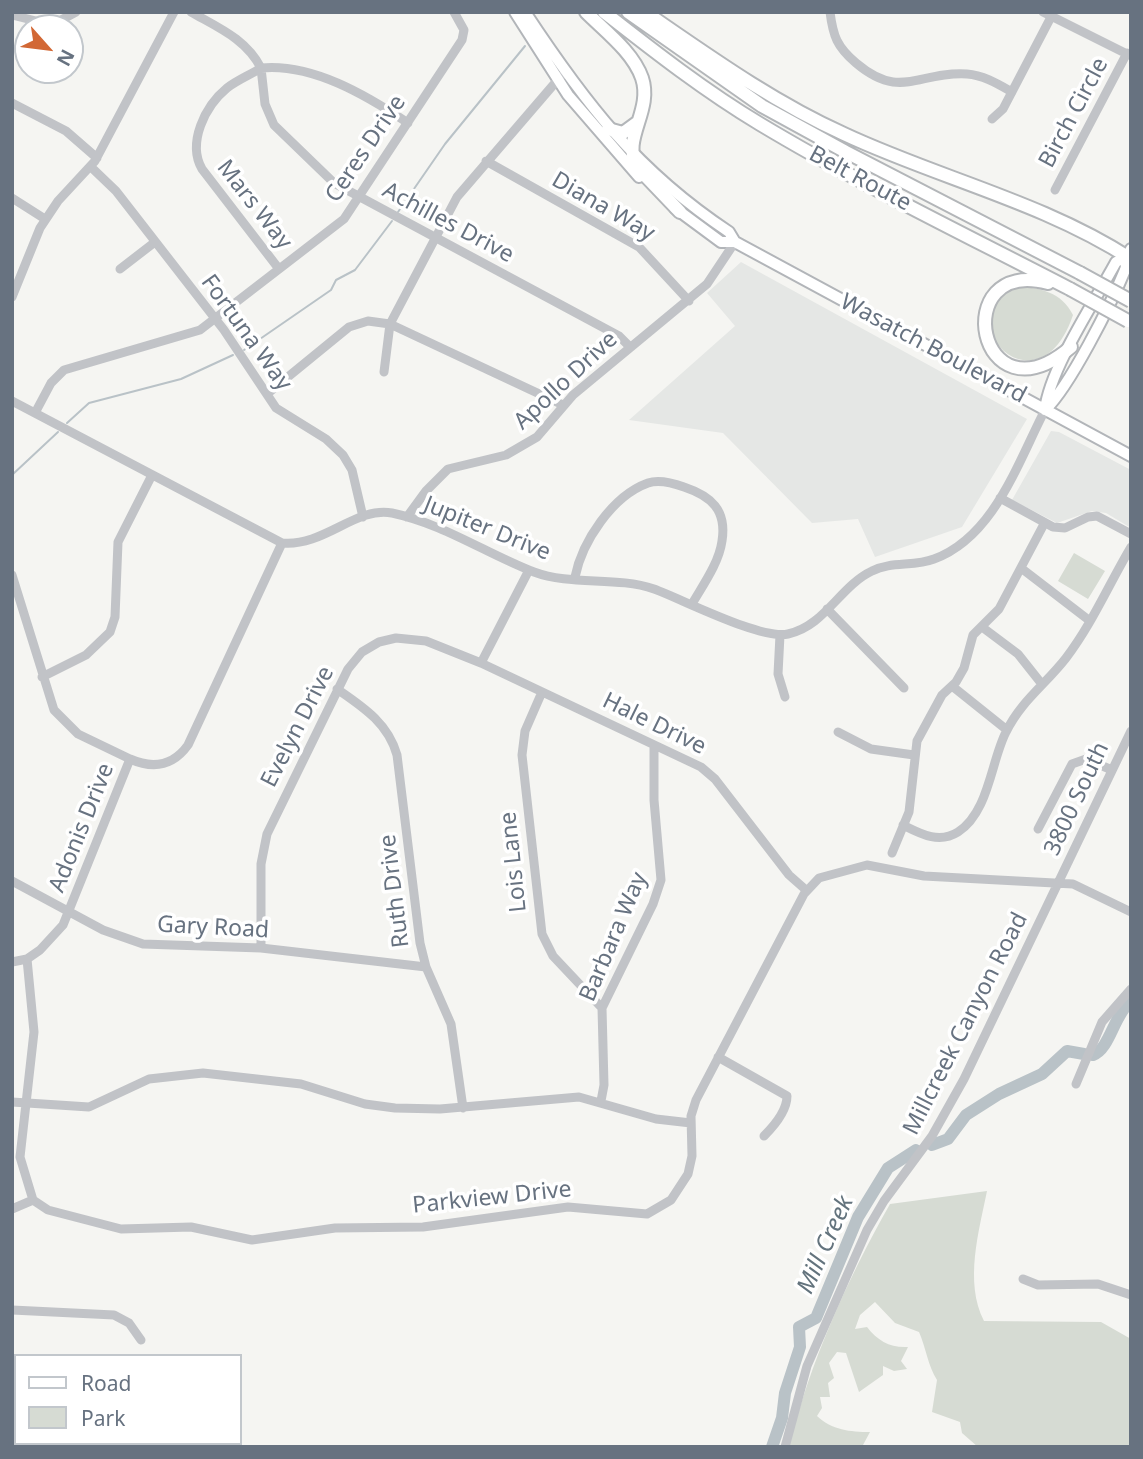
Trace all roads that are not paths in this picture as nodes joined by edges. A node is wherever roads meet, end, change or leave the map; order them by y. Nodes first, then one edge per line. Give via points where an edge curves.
1 (76, 12) edge
2 (174, 12) edge
3 (191, 12) edge
4 (454, 12) edge
5 (515, 12) edge
6 (525, 12) edge
7 (586, 12) edge
8 (604, 12) edge
9 (628, 12) edge
10 (645, 12) edge
11 (830, 12) edge
12 (1047, 14) edge
13 (12, 15) edge
14 (1129, 55) edge
15 (261, 68) junction
16 (561, 76) junction
17 (1012, 92) junction
18 (12, 103) edge
19 (642, 116) junction
20 (992, 118) dead end
21 (408, 123) junction
22 (608, 129) junction
23 (632, 153) junction
24 (97, 158) junction
25 (485, 161) junction
26 (92, 167) junction
27 (1055, 190) dead end
28 (12, 198) edge
29 (360, 198) junction
30 (680, 212) junction
31 (45, 219) junction
32 (434, 238) junction
33 (155, 242) junction
34 (735, 242) junction
35 (1130, 255) edge
36 (120, 269) dead end
37 (279, 269) junction
38 (1070, 289) junction
39 (12, 296) edge
40 (689, 301) junction
41 (1131, 301) edge
42 (215, 319) junction
43 (1129, 322) edge
44 (390, 324) junction
45 (630, 347) junction
46 (1071, 347) junction
47 (384, 372) dead end
48 (267, 394) junction
49 (12, 401) edge
50 (563, 405) junction
51 (1045, 410) junction
52 (35, 413) junction
53 (1131, 456) edge
54 (152, 475) junction
55 (1000, 498) junction
56 (363, 517) junction
57 (407, 517) junction
58 (1044, 524) junction
59 (1131, 534) edge
60 (282, 543) junction
61 (1131, 547) edge
62 (1021, 568) junction
63 (529, 570) junction
64 (12, 575) edge
65 (575, 578) junction
66 (16, 604) edge
67 (692, 604) junction
68 (827, 610) junction
69 (1090, 621) junction
70 (982, 627) junction
71 (779, 635) junction
72 (481, 663) junction
73 (42, 677) junction
74 (1041, 683) junction
75 (952, 686) junction
76 (904, 688) dead end
77 (337, 689) junction
78 (542, 692) junction
79 (785, 697) dead end
80 (1007, 730) junction
81 (838, 732) dead end
82 (1131, 732) edge
83 (654, 745) junction
84 (914, 755) junction
85 (130, 759) junction
86 (1112, 770) junction
87 (903, 825) junction
88 (1038, 829) dead end
89 (892, 853) dead end
90 (12, 881) edge
91 (1059, 884) junction
92 (806, 890) junction
93 (69, 912) junction
94 (1131, 912) edge
95 (261, 948) junction
96 (27, 958) junction
97 (12, 962) edge
98 (426, 968) junction
99 (1131, 989) edge
100 (602, 1008) junction
101 (718, 1057) junction
102 (1076, 1084) dead end
103 (601, 1101) junction
104 (12, 1102) edge
105 (28, 1104) junction
106 (463, 1108) junction
107 (691, 1123) junction
108 (764, 1136) dead end
109 (33, 1200) junction
110 (12, 1209) edge
111 (1023, 1279) dead end
112 (1131, 1295) edge
113 (12, 1310) edge
114 (141, 1340) dead end
115 (785, 1447) edge

1 - 13 street via 52,25
2 - 24 street
3 - 15 street via 240,41
4 - 21 street, Ceres Drive via 464,33
5 - 16 main road, Wasatch Boulevard
6 - 16 main road, Wasatch Boulevard
7 - 19 highway via 638,70 645,94
8 - 38 highway, Belt Route via 758,123
9 - 41 highway, Belt Route, bridge via 762,106
10 - 35 highway via 773,97 844,134 1008,199
11 - 17 street via 839,47 877,79 894,83 968,74
12 - 14 street
12 - 17 street
14 - 27 street, Birch Circle
15 - 21 street via 299,69 365,96
15 - 29 street, Achilles Drive via 265,104 278,130 331,181
15 - 37 street, Mars Way via 227,88 215,101 198,131 195,154
16 - 22 main road, Wasatch Boulevard
16 - 25 street
16 - 30 main road, Wasatch Boulevard via 624,163
17 - 20 street
18 - 24 street via 66,131
19 - 22 highway via 623,132
19 - 23 highway
21 - 29 street, Ceres Drive
22 - 23 main road, Wasatch Boulevard
23 - 30 highway via 637,167
23 - 34 main road, Wasatch Boulevard via 678,195 729,232
24 - 26 street
25 - 32 street
25 - 40 street, Diana Way via 639,247
26 - 31 street
26 - 33 street, Fortuna Way
28 - 31 street
29 - 32 street, Achilles Drive
29 - 37 street, Ceres Drive via 344,219
30 - 34 main road, Wasatch Boulevard via 721,242
31 - 39 street
32 - 44 street
32 - 45 street, Achilles Drive via 619,336
33 - 36 street
33 - 42 street, Fortuna Way
34 - 40 street, Apollo Drive via 715,275
34 - 51 main road, Wasatch Boulevard
35 - 46 main road via 1116,262
35 - 51 main road via 1058,397
37 - 42 street, Ceres Drive
38 - 43 highway, Belt Route, bridge
38 - 46 highway via 1033,279 1017,281 992,299 983,323 989,347 1011,366 1035,368
40 - 45 street, Apollo Drive
42 - 48 street, Fortuna Way
42 - 52 street, Ceres Drive via 193,333 69,367 54,378
44 - 47 street
44 - 48 street via 368,321 349,327
44 - 50 street
45 - 50 street, Apollo Drive
46 - 51 main road via 1047,392
48 - 56 street, Fortuna Way via 285,416 326,439 343,455 352,471
49 - 52 street
50 - 57 street, Apollo Drive via 541,433 519,449 448,469
51 - 53 main road, Wasatch Boulevard
51 - 55 street
52 - 54 street
54 - 60 street
54 - 73 street via 118,542 115,617 110,632 86,655
55 - 58 street
55 - 68 street via 957,547 922,563 871,571
56 - 57 street, Jupiter Drive via 381,512
56 - 60 street, Jupiter Drive via 313,541
57 - 63 street, Jupiter Drive via 449,531
58 - 59 street via 1065,528 1097,516
58 - 62 street
60 - 85 street, Adonis Drive via 186,749 162,764 143,765
61 - 69 street
62 - 69 street
62 - 70 street via 999,609
63 - 65 street, Jupiter Drive
63 - 72 street
64 - 66 street
65 - 67 street, Jupiter Drive via 640,584
65 - 67 street via 582,556 615,504 648,483 666,482 707,496 722,519 720,550
66 - 73 street
67 - 71 street, Jupiter Drive
68 - 71 street via 800,631
68 - 76 street
69 - 74 street
70 - 74 street via 1018,654
70 - 75 street via 972,638 966,664
71 - 79 street via 778,674
72 - 77 street, Evelyn Drive via 426,641 388,639 357,657
72 - 78 street, Hale Drive
73 - 85 street via 51,704 68,726
74 - 80 street via 1017,710
75 - 80 street
75 - 84 street via 929,718
77 - 95 street, Evelyn Drive via 267,834 261,864
77 - 98 street, Ruth Drive via 376,718 395,747
78 - 83 street, Hale Drive
78 - 100 street, Lois Lane via 522,749 542,934 553,956
80 - 87 street via 992,778 965,827 936,838
81 - 84 street via 871,750
82 - 86 street, 3800 South
83 - 92 street, Hale Drive via 711,775 789,875
83 - 100 street, Barbara Way via 661,880
84 - 87 street via 910,806
85 - 93 street, Adonis Drive
86 - 88 street via 1086,760 1072,764
86 - 91 street, 3800 South
87 - 89 street
90 - 93 street, Gary Road
91 - 92 street via 924,876 867,865 825,876
91 - 94 street via 1073,884
91 - 115 street, Millcreek Canyon Road via 946,1113 867,1230 807,1366
92 - 101 street, Parkview Drive
93 - 95 street, Gary Road via 113,935 144,944
93 - 96 street, Adonis Drive via 53,939
95 - 98 street, Gary Road
96 - 97 street, Adonis Drive
96 - 105 street via 34,1032
98 - 106 street, Ruth Drive via 451,1024
99 - 102 street via 1105,1018
100 - 103 street, Barbara Way
101 - 107 street, Parkview Drive via 696,1100
101 - 108 street via 787,1096 781,1115
103 - 106 street via 572,1097
103 - 107 street via 644,1116
104 - 105 street
105 - 106 street via 89,1107 149,1079 202,1073 301,1084 365,1104
105 - 109 street via 20,1157
107 - 109 street, Parkview Drive via 688,1174 671,1200 647,1214 568,1207 423,1227 335,1228 252,1241 191,1227 121,1229 47,1210
109 - 110 street
111 - 112 street via 1038,1285 1090,1283
113 - 114 street via 114,1315 129,1323

